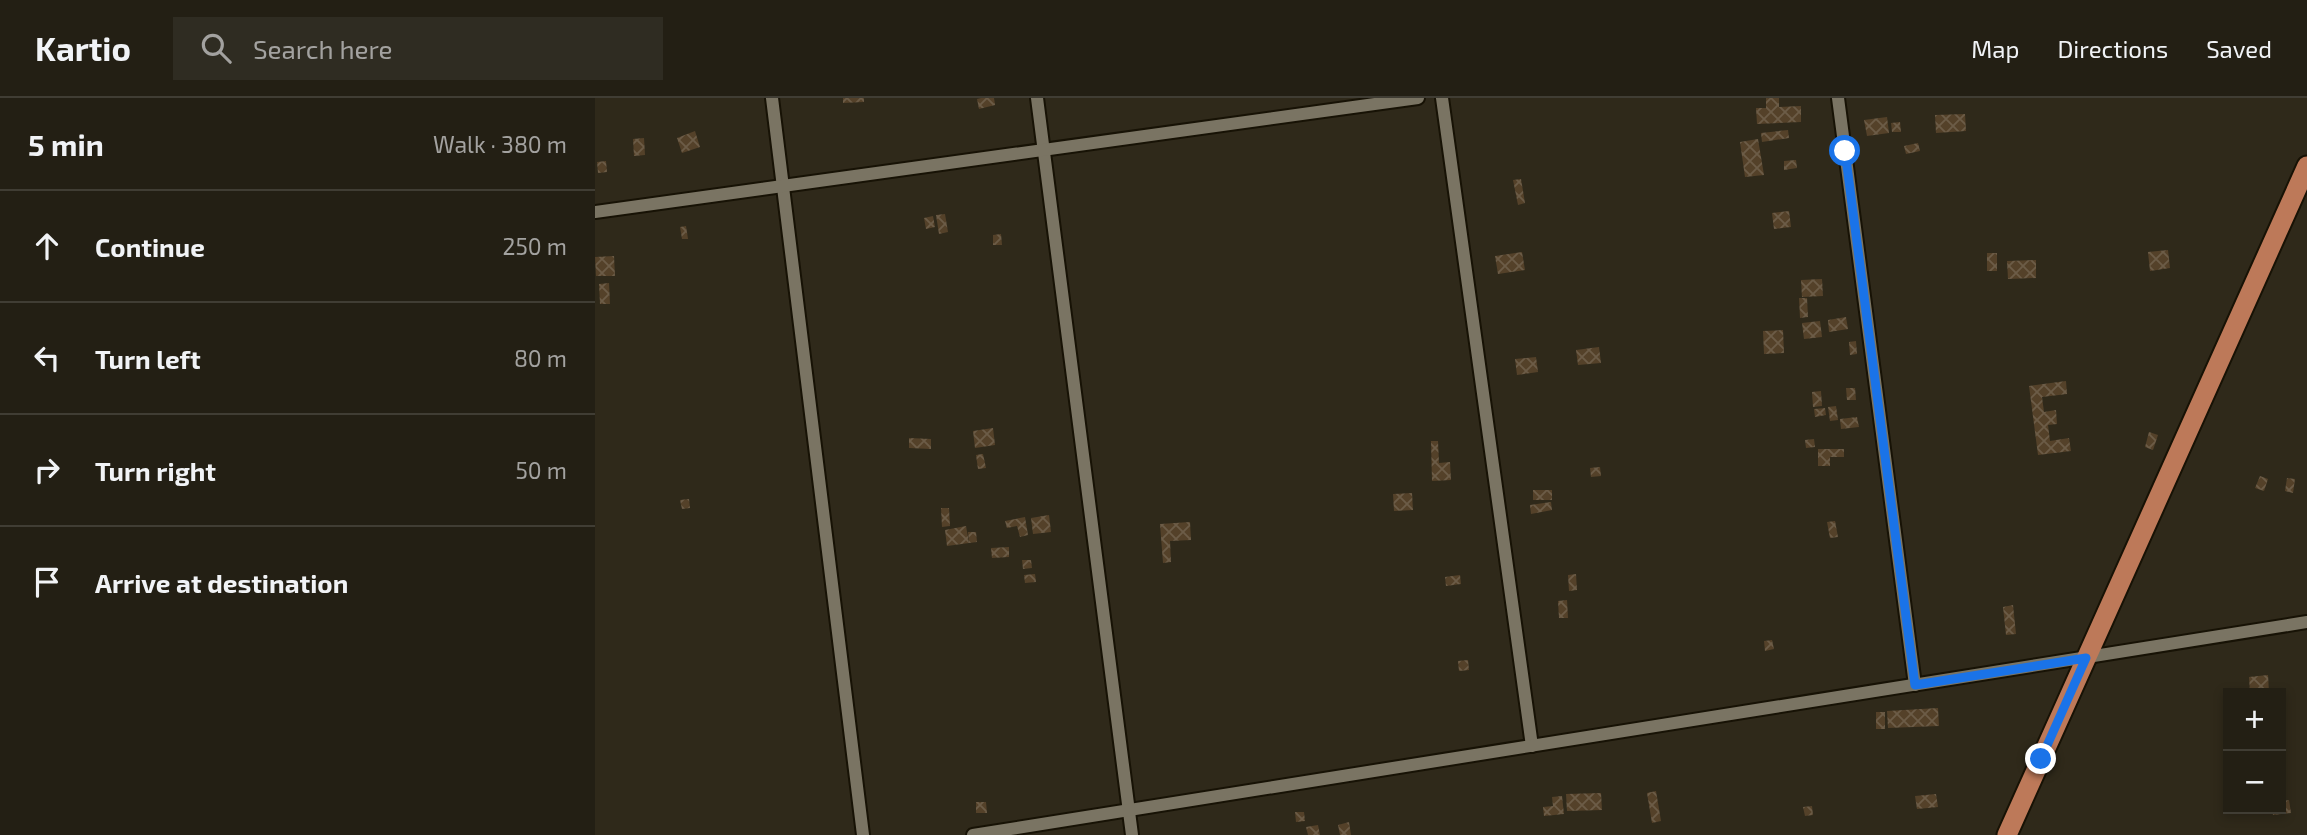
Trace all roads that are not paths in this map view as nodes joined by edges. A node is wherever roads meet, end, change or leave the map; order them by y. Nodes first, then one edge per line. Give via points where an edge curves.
1 (772, 98) edge
2 (1037, 98) edge
3 (1417, 98) edge
4 (1442, 98) edge
5 (1838, 98) edge
6 (1044, 150) junction
7 (2307, 166) edge
8 (783, 186) junction
9 (595, 212) edge
10 (2307, 622) edge
11 (2086, 658) junction
12 (1915, 685) junction
13 (1532, 746) junction
14 (1129, 810) junction
15 (863, 835) edge
16 (973, 835) edge
17 (1132, 835) edge
18 (2007, 835) edge

1 - 8 street
2 - 6 street
3 - 6 street
4 - 13 street
5 - 12 street
6 - 8 street
6 - 14 street
7 - 11 main road
8 - 9 street
8 - 15 street
10 - 11 street
11 - 12 street
11 - 18 main road
12 - 13 street
13 - 14 street
14 - 16 street
14 - 17 street

